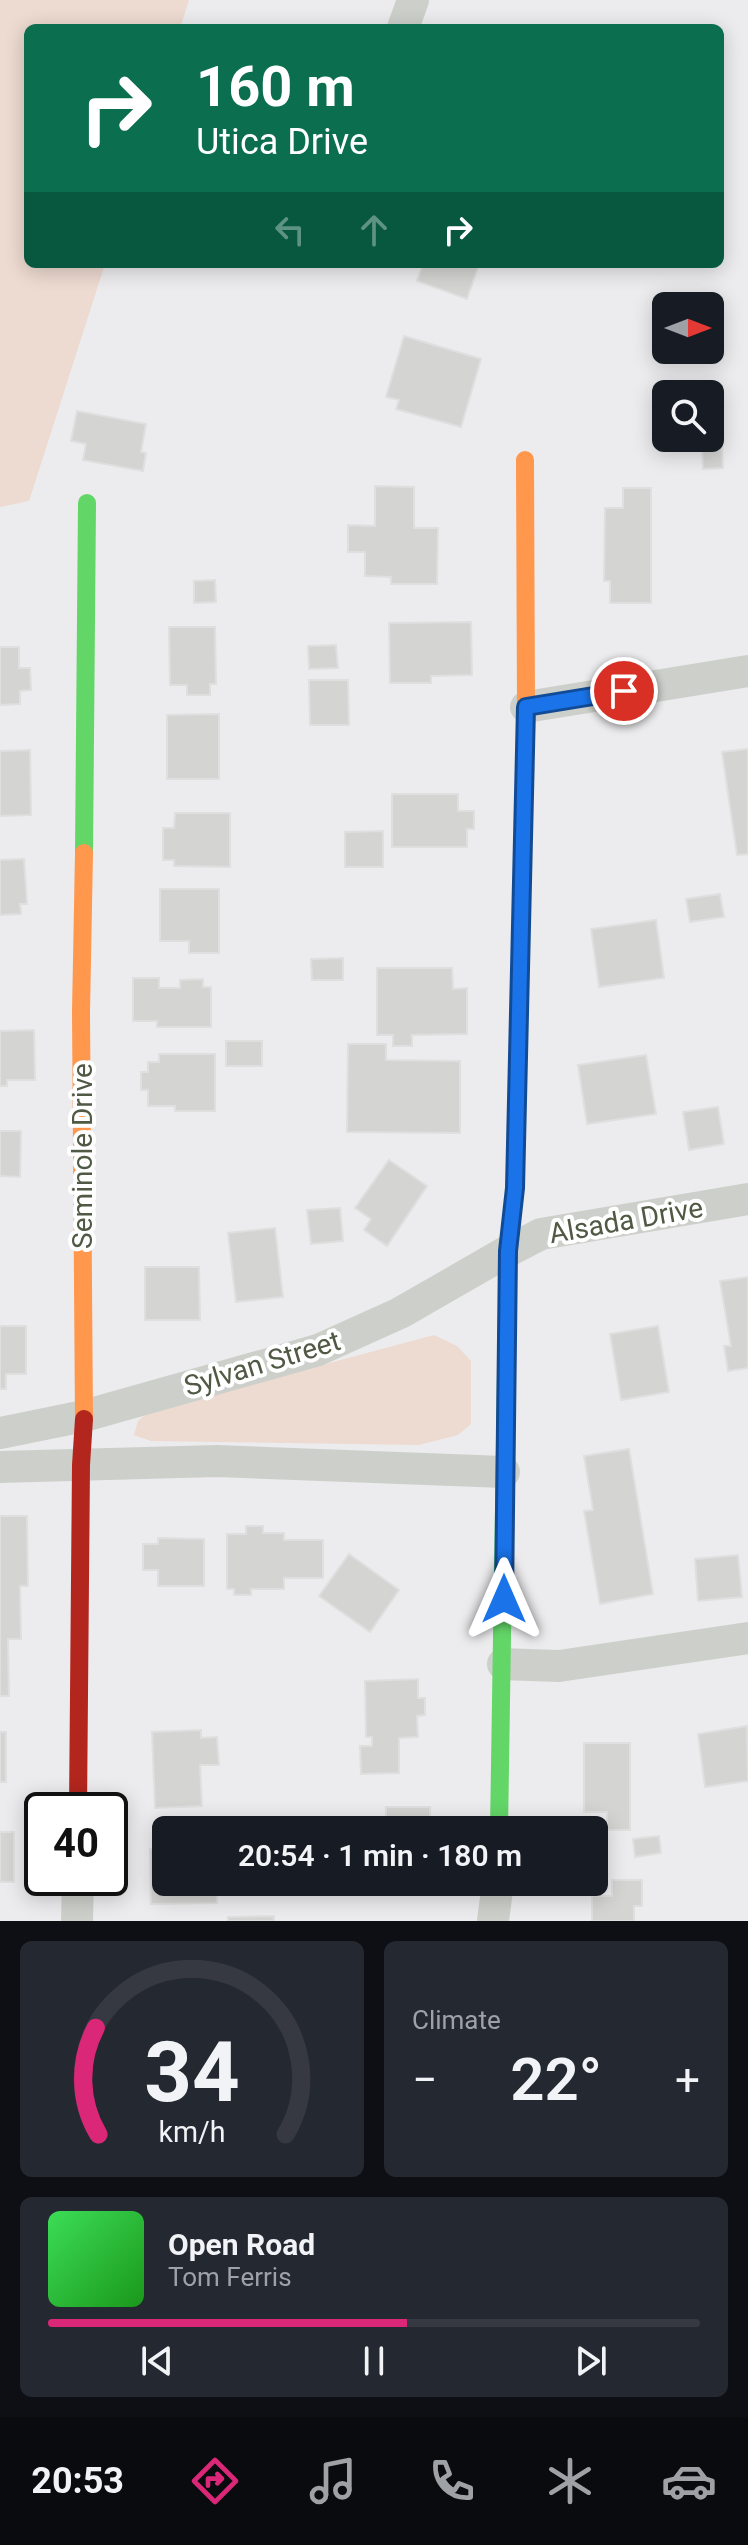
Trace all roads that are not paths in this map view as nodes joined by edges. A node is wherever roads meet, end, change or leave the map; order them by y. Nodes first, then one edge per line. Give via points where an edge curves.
1 (413, 0) edge
2 (404, 24) edge
3 (525, 460) dead end
4 (87, 503) dead end
5 (748, 671) edge
6 (526, 707) junction
7 (748, 1199) edge
8 (508, 1251) junction
9 (84, 1416) junction
10 (0, 1433) edge
11 (81, 1465) junction
12 (0, 1467) edge
13 (504, 1472) junction
14 (748, 1638) edge
15 (503, 1664) junction
16 (78, 1792) edge
17 (499, 1816) edge
18 (78, 1896) edge
19 (496, 1896) edge
20 (77, 1921) edge
21 (493, 1921) edge

1 - 2 street
3 - 6 street
4 - 9 street, Seminole Drive via 81,1012
5 - 6 street
6 - 8 street via 515,1188
7 - 8 street, Alsada Drive via 541,1234
8 - 9 street, Sylvan Street via 400,1313 318,1350
8 - 13 street
9 - 10 street, Sylvan Street
9 - 11 street, Seminole Drive
11 - 12 street
11 - 13 street via 217,1461
11 - 16 street, Seminole Drive
13 - 15 street
14 - 15 street via 559,1666
15 - 17 street
18 - 20 street
19 - 21 street

